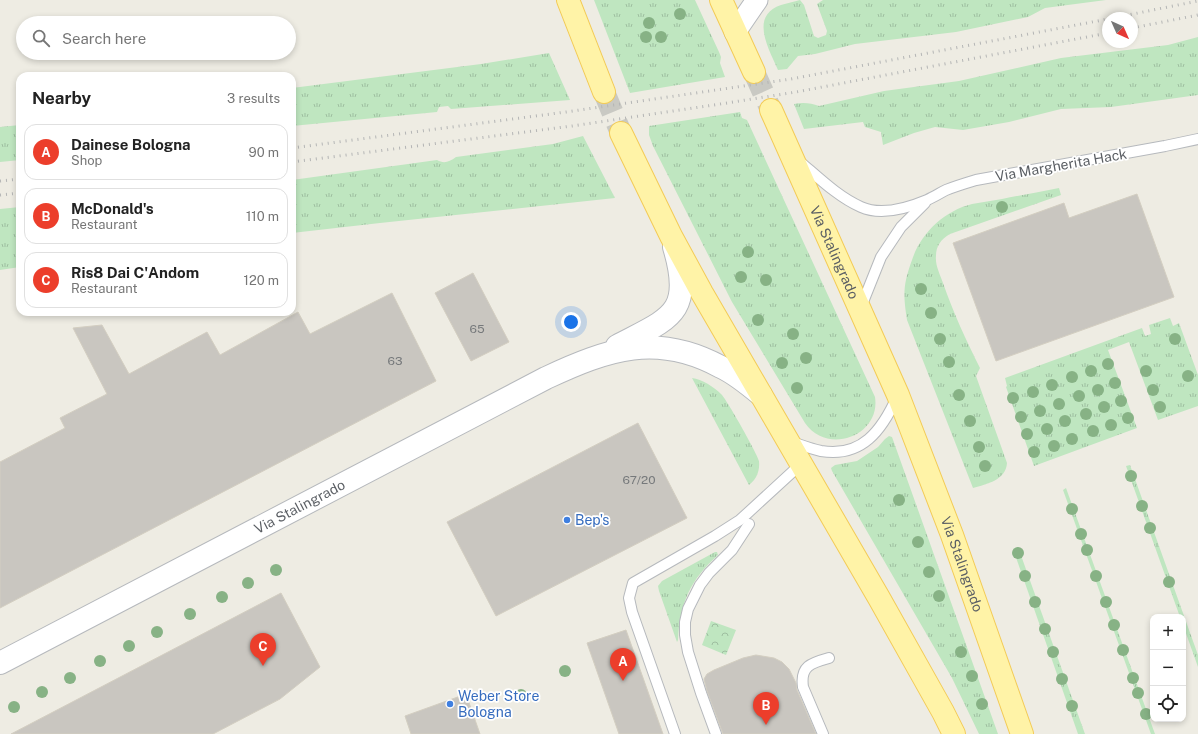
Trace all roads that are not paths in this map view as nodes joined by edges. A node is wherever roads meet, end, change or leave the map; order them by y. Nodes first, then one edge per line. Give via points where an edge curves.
1 (568, 0) edge
2 (721, 0) edge
3 (757, 0) edge
4 (735, 32) junction
5 (754, 72) tunnel mouth
6 (604, 92) tunnel mouth
7 (771, 110) tunnel mouth
8 (621, 133) tunnel mouth
9 (1198, 139) edge
10 (788, 150) junction
11 (928, 200) junction
12 (671, 236) junction
13 (860, 309) junction
14 (602, 354) junction
15 (761, 395) junction
16 (898, 395) junction
17 (788, 441) junction
18 (801, 464) junction
19 (749, 524) dead end
20 (829, 658) dead end
21 (0, 663) edge
22 (675, 734) edge
23 (716, 734) edge
24 (823, 734) edge
25 (954, 734) edge
26 (1022, 734) edge

1 - 6 main road
2 - 4 main road
3 - 4 street
4 - 5 main road
7 - 10 main road, Via Stalingrado
8 - 12 main road, Via Stalingrado
9 - 11 lane, Via Margherita Hack via 976,180 946,190
10 - 11 lane, Via Margherita Hack via 829,186 861,207 884,211
10 - 13 main road, Via Stalingrado
11 - 13 lane, Via Margherita Hack via 902,227 881,257
12 - 14 street, Via Stalingrado via 677,254 682,287 679,303 656,326
12 - 15 main road, Via Stalingrado
13 - 16 main road, Via Stalingrado
14 - 15 street, Via Stalingrado via 642,347 661,347 690,353 722,367
14 - 21 street, Via Stalingrado via 546,378
15 - 17 main road, Via Stalingrado
16 - 17 lane via 885,421 872,436 856,448 826,452
16 - 26 main road, Via Stalingrado via 952,535
17 - 18 main road, Via Stalingrado
18 - 22 lane via 740,520 633,583 629,598 632,612
18 - 25 main road, Via Stalingrado
19 - 23 lane via 732,550 700,585 688,609 685,622 687,646
20 - 24 lane via 805,669 802,680

